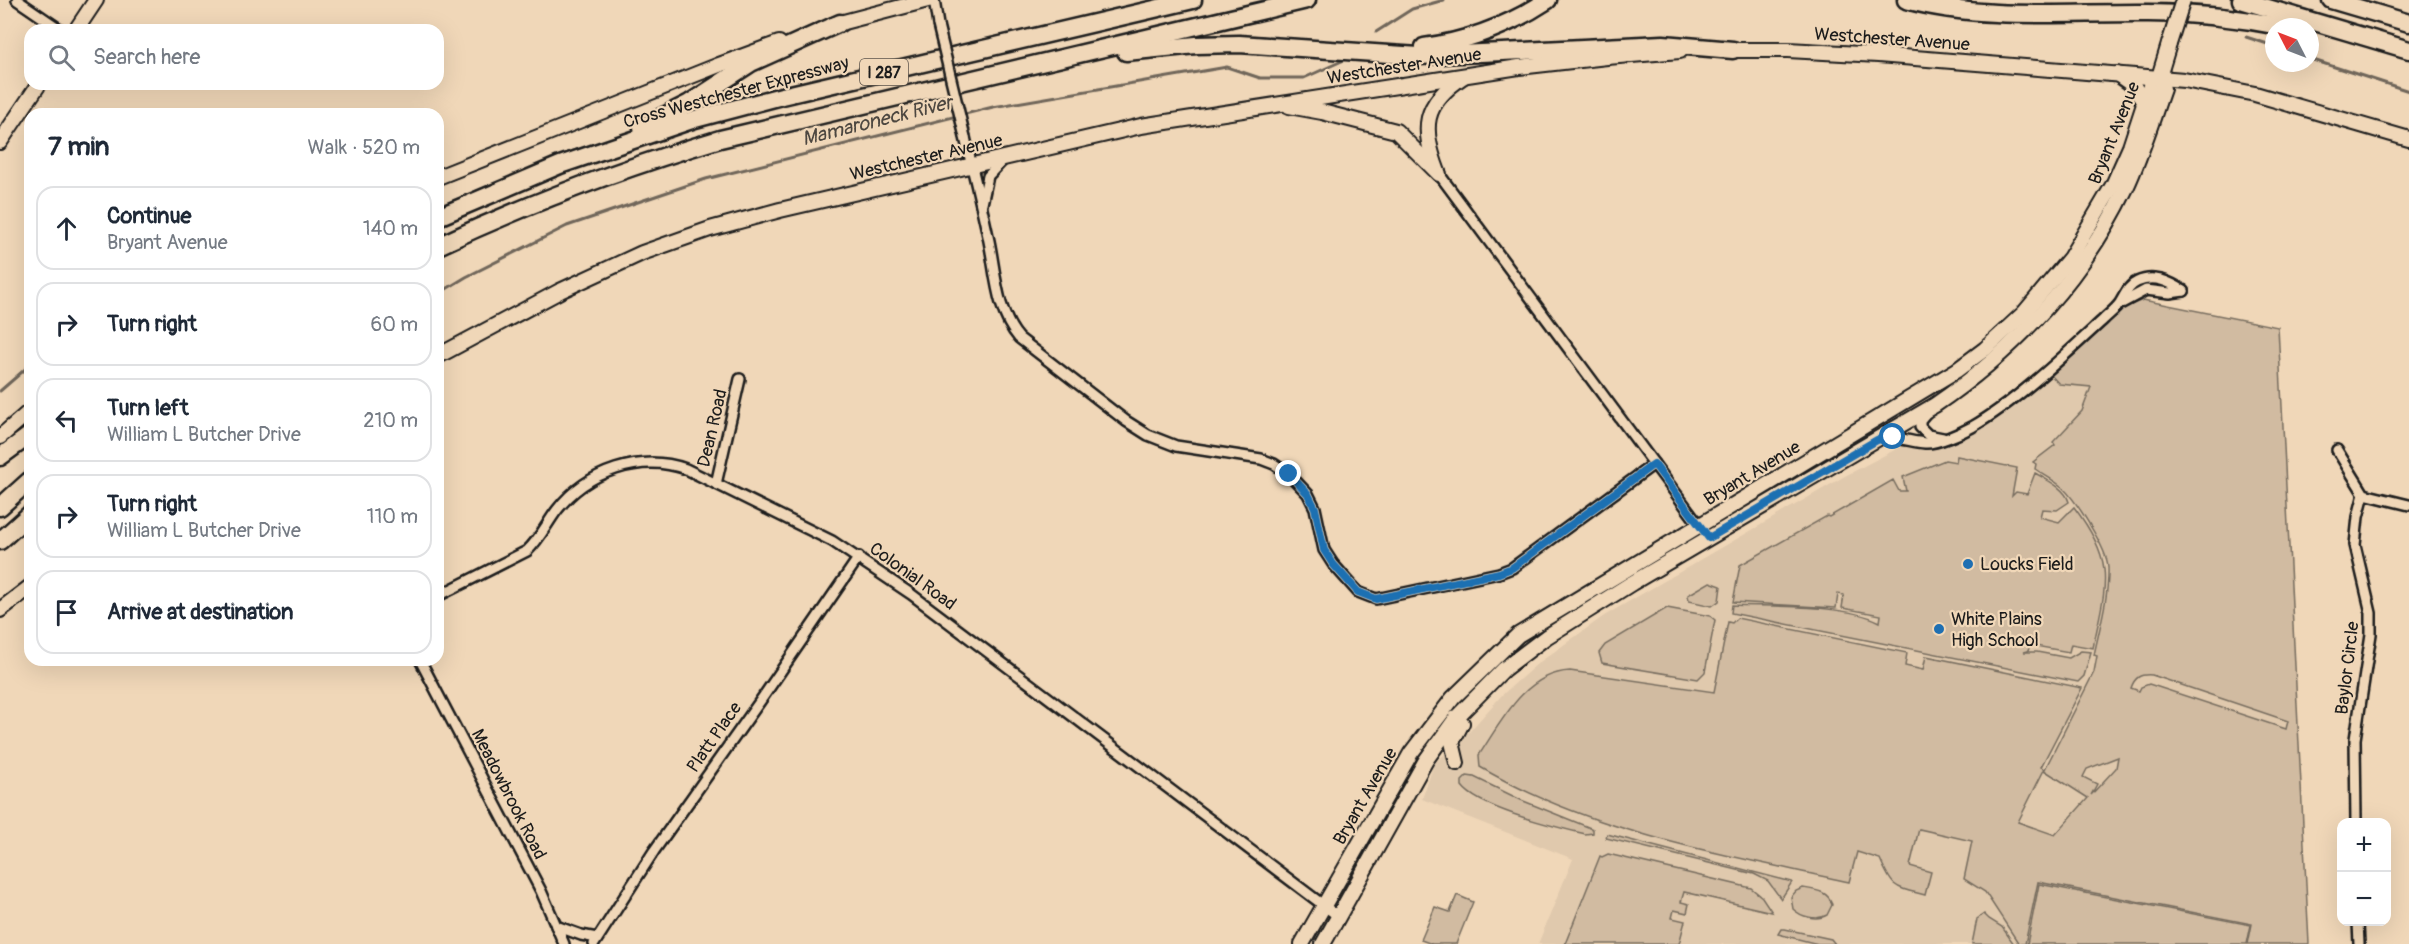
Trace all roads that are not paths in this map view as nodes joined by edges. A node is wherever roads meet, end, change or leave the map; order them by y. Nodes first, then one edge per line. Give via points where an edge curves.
1 (17, 0) edge
2 (96, 0) edge
3 (928, 0) edge
4 (934, 0) edge
5 (1193, 0) edge
6 (1307, 0) edge
7 (1548, 0) edge
8 (1906, 0) edge
9 (2183, 0) edge
10 (2241, 0) edge
11 (2331, 0) edge
12 (2369, 0) edge
13 (2409, 17) edge
14 (840, 23) junction
15 (2409, 23) edge
16 (52, 24) edge
17 (80, 24) edge
18 (2265, 24) edge
19 (2319, 35) edge
20 (1315, 47) junction
21 (1733, 50) junction
22 (2409, 52) edge
23 (1030, 65) junction
24 (2117, 74) junction
25 (1465, 75) junction
26 (2159, 77) junction
27 (35, 90) edge
28 (2144, 103) junction
29 (1269, 105) junction
30 (2409, 139) edge
31 (0, 142) edge
32 (1006, 157) junction
33 (579, 158) junction
34 (971, 165) junction
35 (1439, 174) junction
36 (444, 175) edge
37 (982, 210) junction
38 (444, 214) edge
39 (444, 243) edge
40 (2120, 303) junction
41 (444, 353) edge
42 (740, 379) dead end
43 (1935, 405) junction
44 (24, 416) edge
45 (0, 437) edge
46 (1943, 438) junction
47 (24, 439) edge
48 (1877, 440) junction
49 (2337, 450) dead end
50 (0, 457) edge
51 (1654, 464) junction
52 (716, 484) junction
53 (24, 485) edge
54 (2364, 494) junction
55 (2409, 505) edge
56 (0, 507) edge
57 (24, 519) edge
58 (1700, 525) junction
59 (1709, 538) junction
60 (0, 541) edge
61 (859, 556) junction
62 (24, 583) edge
63 (24, 592) edge
64 (444, 593) edge
65 (0, 600) edge
66 (0, 610) edge
67 (1557, 630) junction
68 (423, 666) edge
69 (1457, 763) dead end
70 (2356, 818) edge
71 (1324, 905) junction
72 (1339, 917) junction
73 (556, 926) junction
74 (2358, 926) edge
75 (595, 941) edge
76 (564, 944) edge
77 (1302, 944) edge
78 (1323, 944) edge
79 (2359, 944) edge

1 - 16 street
2 - 17 main road
3 - 14 main road
4 - 34 street, bridge
5 - 33 highway, Cross Westchester Expressway / I 287 via 746,105
6 - 23 highway, I 287
7 - 20 highway via 1488,32 1434,46
8 - 18 highway via 1987,12 2172,14
9 - 26 main road, Bryant Avenue, bridge
10 - 22 highway
11 - 15 highway
12 - 13 highway
14 - 33 highway via 751,63 688,104
14 - 36 main road via 719,65
19 - 22 highway
20 - 21 highway via 1419,56 1663,44
20 - 23 highway via 1196,45
21 - 24 main road, Westchester Avenue via 1851,53
21 - 25 main road, Westchester Avenue via 1616,56
23 - 39 highway, I 287 via 686,149 553,196
24 - 26 main road, Westchester Avenue
24 - 28 main road via 2134,86
25 - 29 main road, Westchester Avenue
25 - 35 main road via 1441,96 1429,116 1427,140
26 - 28 main road, Bryant Avenue via 2150,86
26 - 30 main road, Westchester Avenue via 2255,94
26 - 43 main road, Bryant Avenue via 2163,89 2138,162 2095,243 2051,302 2018,337
27 - 31 main road
28 - 58 main road, Bryant Avenue via 2123,163 2100,210 2059,273 2012,325 1957,370
29 - 32 main road, Westchester Avenue via 1141,126
29 - 35 main road via 1310,109 1391,129 1405,138
32 - 34 main road, Westchester Avenue
32 - 37 street via 988,176
33 - 38 highway, Cross Westchester Expressway / I 287
34 - 37 street
34 - 41 main road, Westchester Avenue via 746,219 659,246 560,291
35 - 51 street
37 - 51 street via 1002,309 1018,338 1148,435 1176,446 1261,459 1289,474 1315,508 1324,550 1365,596 1376,599 1512,568
40 - 40 street via 2146,290 2184,291 2151,278 2131,286
40 - 46 street via 2005,403 1972,427
42 - 52 street, Dean Road
43 - 46 street via 1919,424 1928,435
43 - 48 main road, Bryant Avenue
44 - 45 main road
46 - 48 street via 1925,443 1896,437
47 - 50 highway
48 - 59 main road, Bryant Avenue
49 - 54 street
51 - 58 street
52 - 61 street, Colonial Road
52 - 64 street, Colonial Road via 669,463 637,464 608,472 577,490 558,508 527,551
53 - 56 highway
54 - 55 street
54 - 70 street, Baylor Circle via 2355,545 2371,634 2355,739
57 - 60 highway
58 - 59 street
58 - 71 main road, Bryant Avenue via 1518,635 1464,685 1411,753
59 - 67 main road, Bryant Avenue
61 - 71 street, Colonial Road
61 - 75 street, Platt Place
62 - 65 main road
63 - 66 main road
67 - 69 main road via 1457,729 1452,742
67 - 72 main road, Bryant Avenue via 1504,669 1445,732
68 - 73 street, Meadowbrook Road
71 - 72 street, Colonial Road
71 - 77 main road, Bryant Avenue
72 - 78 main road, Bryant Avenue
73 - 75 street, Platt Place
73 - 76 street, Meadowbrook Road
74 - 79 street

